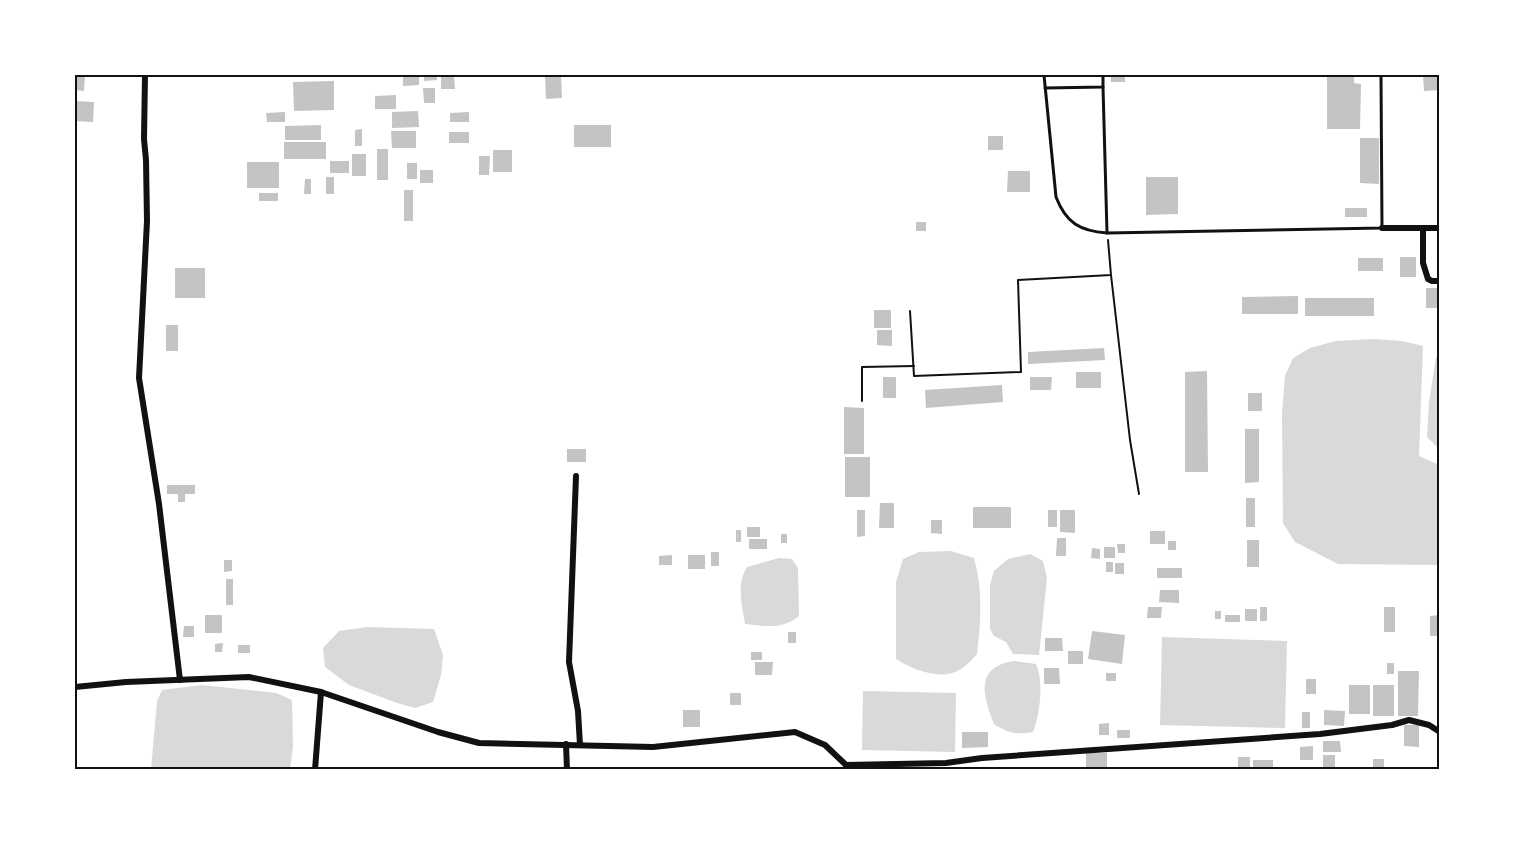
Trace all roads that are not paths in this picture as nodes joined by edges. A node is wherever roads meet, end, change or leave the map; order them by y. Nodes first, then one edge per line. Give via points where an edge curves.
1 (145, 75) edge
2 (1044, 75) edge
3 (1102, 75) edge
4 (1381, 75) edge
5 (1103, 87) junction
6 (1045, 88) junction
7 (1382, 228) junction
8 (1423, 228) junction
9 (1440, 228) edge
10 (1107, 233) junction
11 (1440, 281) edge
12 (576, 477) dead end
13 (180, 680) junction
14 (75, 687) edge
15 (321, 692) junction
16 (1440, 732) edge
17 (566, 744) junction
18 (580, 745) junction
19 (847, 767) edge
20 (315, 770) edge
21 (567, 770) edge

1 - 13 street via 147,221 139,378
2 - 6 lane
3 - 5 lane
4 - 7 lane
5 - 6 lane
5 - 10 lane
6 - 10 lane via 1056,197 1062,212 1089,232
7 - 8 street
7 - 10 lane
8 - 9 street
8 - 11 street via 1423,263 1428,279
12 - 18 street via 569,662
13 - 14 street
13 - 15 street via 249,677
15 - 17 street via 479,743
15 - 20 street
16 - 19 street via 1409,720 1320,734
17 - 18 street
17 - 21 street
18 - 19 street via 653,747 795,732 825,745

